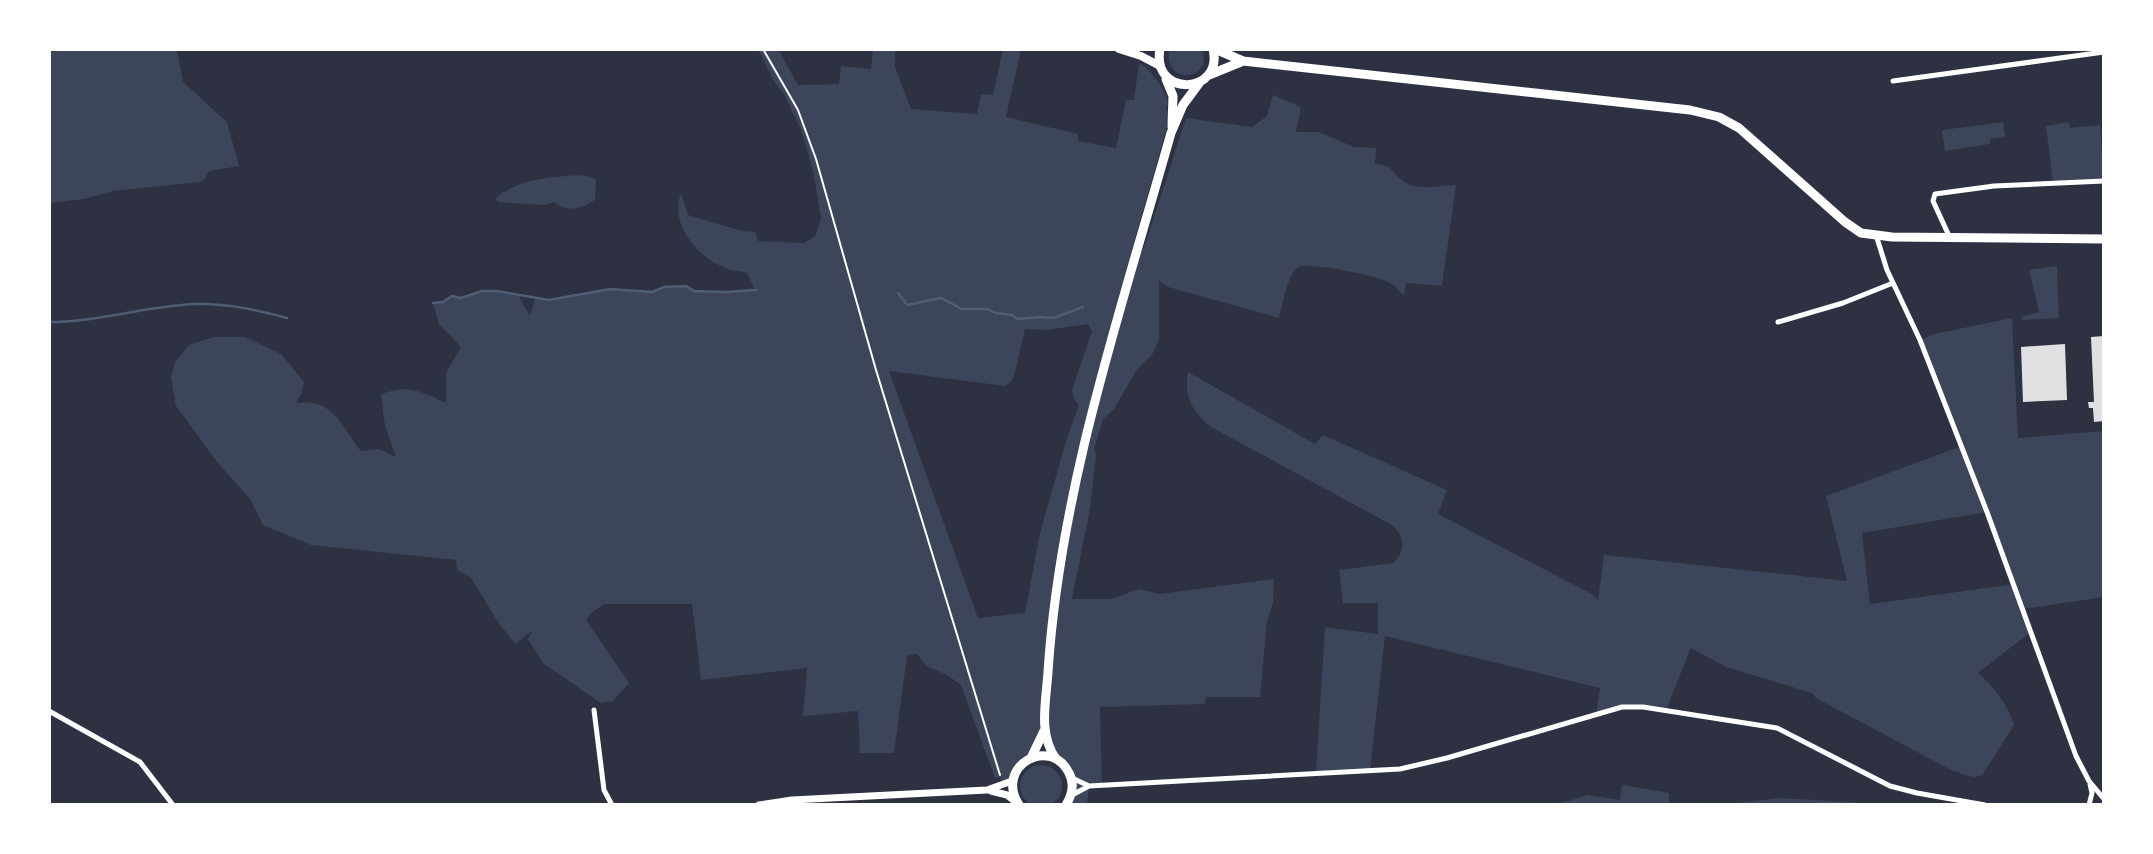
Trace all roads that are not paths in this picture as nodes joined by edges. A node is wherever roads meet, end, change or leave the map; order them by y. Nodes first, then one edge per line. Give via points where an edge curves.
1 (1119, 49) edge
2 (1160, 49) edge
3 (1214, 49) edge
4 (2104, 52) edge
5 (1243, 61) junction
6 (1162, 70) junction
7 (1208, 75) junction
8 (1892, 81) dead end
9 (1200, 82) junction
10 (1171, 133) junction
11 (2104, 180) edge
12 (1876, 235) junction
13 (1950, 238) junction
14 (2104, 239) edge
15 (1893, 283) junction
16 (1778, 322) dead end
17 (49, 710) edge
18 (594, 710) dead end
19 (1044, 731) junction
20 (1031, 758) junction
21 (1056, 759) junction
22 (1072, 778) junction
23 (1012, 781) junction
24 (2089, 781) junction
25 (1089, 786) junction
26 (988, 790) junction
27 (1072, 795) junction
28 (2104, 799) edge
29 (1018, 804) edge
30 (173, 805) edge
31 (612, 805) edge
32 (759, 805) edge
33 (1066, 805) edge
34 (1985, 805) edge
35 (2089, 805) edge

1 - 6 main road
2 - 6 main road
3 - 5 main road
3 - 7 main road
4 - 8 street
5 - 7 main road
5 - 12 main road via 1709,114 1739,128 1856,230
6 - 9 main road via 1170,80 1184,85
6 - 10 main road via 1173,96
7 - 9 main road
9 - 10 main road
10 - 19 main road via 1078,470 1055,603
11 - 13 street via 1935,194 1933,201
12 - 13 main road
12 - 15 street
13 - 14 main road
15 - 16 street
15 - 24 street via 1942,394
17 - 30 street via 139,762
18 - 31 street via 604,790
19 - 20 main road
19 - 21 main road
20 - 21 main road
20 - 23 main road via 1019,767
21 - 22 main road
22 - 25 street
22 - 27 main road
23 - 26 street
23 - 29 main road
24 - 28 street
24 - 35 street
25 - 27 street
25 - 34 street via 1400,769 1609,710 1643,707 1777,728 1897,789
26 - 29 street via 1007,795
26 - 32 street
27 - 33 main road

